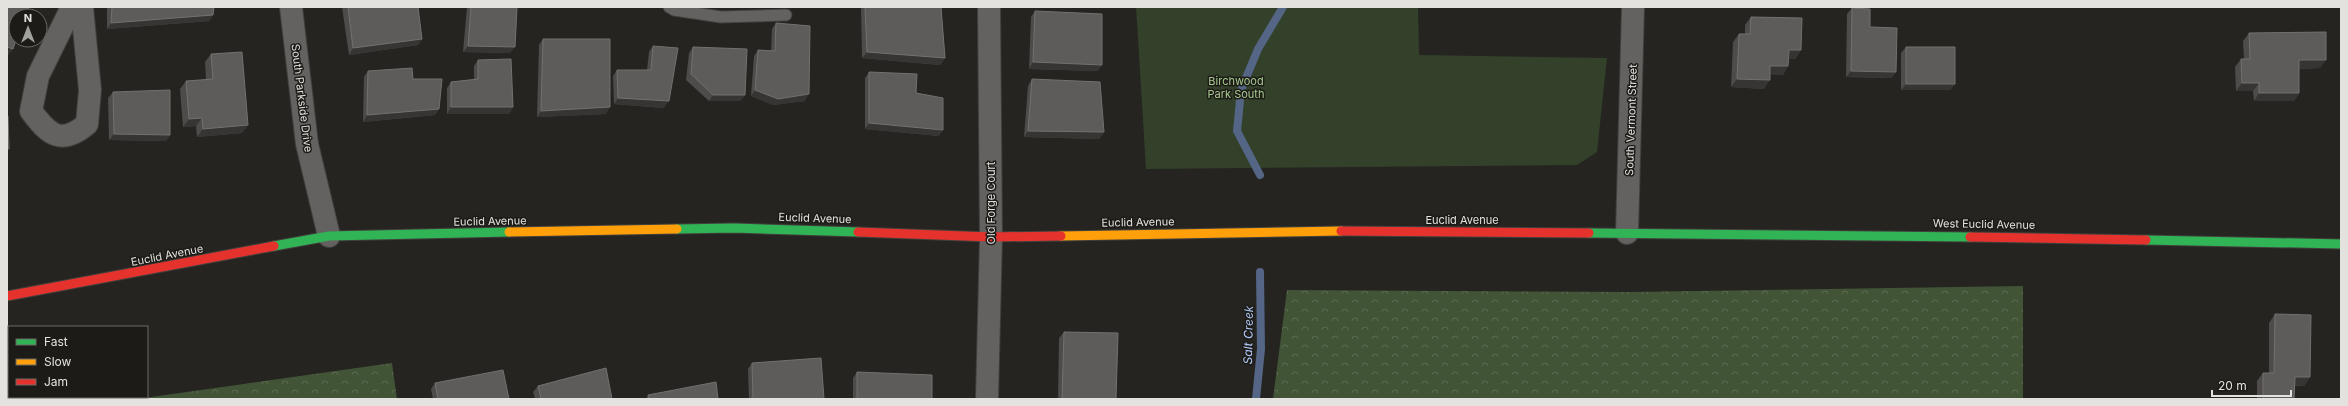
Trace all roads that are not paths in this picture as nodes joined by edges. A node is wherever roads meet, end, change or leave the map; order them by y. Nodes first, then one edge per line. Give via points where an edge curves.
1 (72, 7) edge
2 (82, 7) edge
3 (291, 7) edge
4 (669, 7) edge
5 (989, 7) edge
6 (1633, 7) edge
7 (786, 15) dead end
8 (1627, 233) junction
9 (329, 236) junction
10 (991, 237) junction
11 (2341, 244) edge
12 (7, 296) edge
13 (987, 399) edge

1 - 2 street via 38,76 31,112 45,131 56,135 74,135 87,124 90,90
3 - 9 street, South Parkside Drive via 306,144
4 - 7 lane via 674,10 721,17
5 - 10 street, Old Forge Court
6 - 8 street, South Vermont Street
8 - 10 main road, Euclid Avenue via 1309,231
8 - 11 main road, West Euclid Avenue via 2028,237
9 - 10 main road, Euclid Avenue via 734,228
9 - 12 main road, Euclid Avenue
10 - 13 street, Old Forge Court

